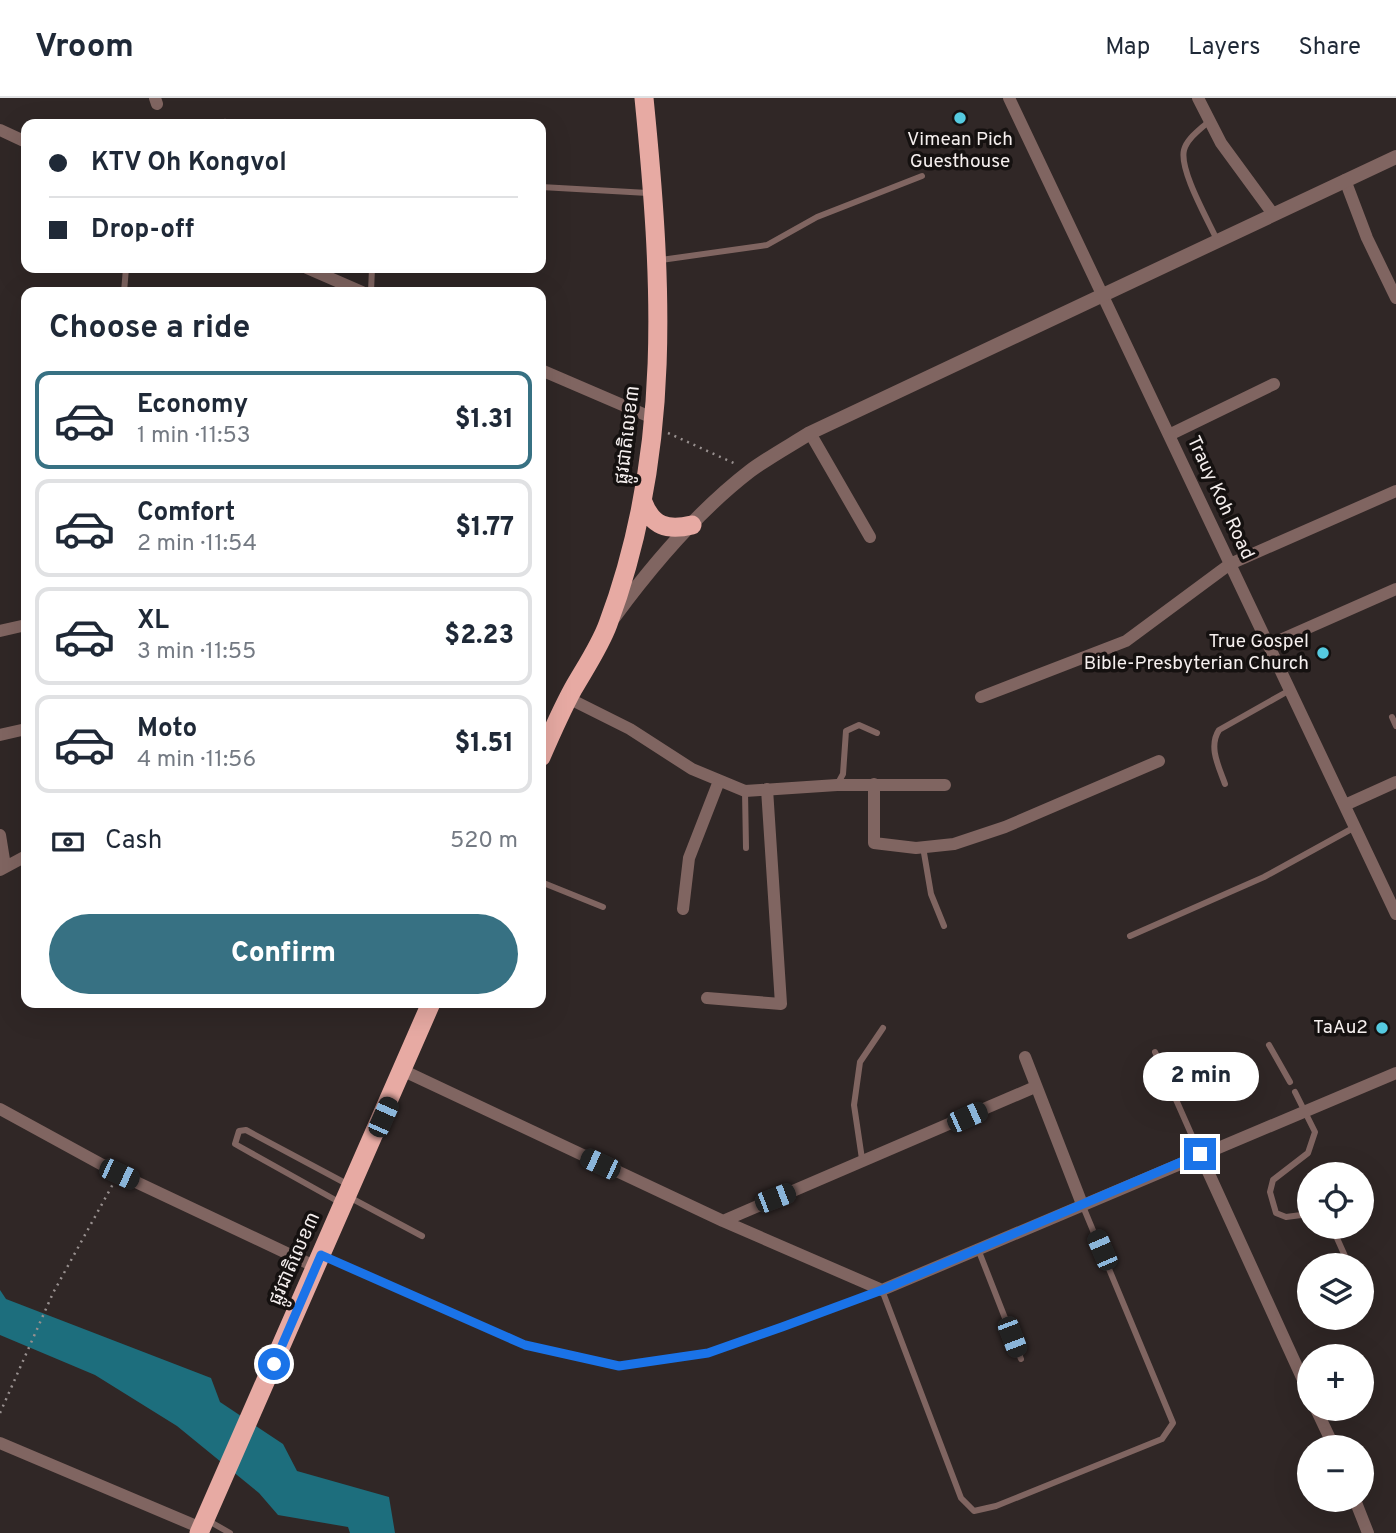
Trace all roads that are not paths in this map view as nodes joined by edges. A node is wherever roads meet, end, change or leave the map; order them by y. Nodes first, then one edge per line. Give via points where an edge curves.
1 (644, 98) edge
2 (1009, 98) edge
3 (1198, 98) edge
4 (1209, 121) junction
5 (0, 130) edge
6 (21, 140) edge
7 (1396, 157) edge
8 (922, 176) dead end
9 (1345, 180) junction
10 (546, 187) edge
11 (653, 193) junction
12 (1273, 214) junction
13 (1217, 240) junction
14 (659, 260) junction
15 (318, 273) edge
16 (351, 287) edge
17 (1101, 293) junction
18 (1396, 298) edge
19 (546, 372) edge
20 (1273, 384) dead end
21 (654, 423) junction
22 (810, 433) junction
23 (1169, 435) junction
24 (1396, 491) edge
25 (643, 502) junction
26 (692, 525) junction
27 (870, 537) dead end
28 (1230, 564) junction
29 (1396, 589) edge
30 (21, 626) edge
31 (607, 627) junction
32 (0, 631) edge
33 (1269, 645) junction
34 (1290, 690) junction
35 (981, 697) dead end
36 (568, 698) junction
37 (1392, 717) dead end
38 (1396, 726) edge
39 (21, 730) edge
40 (877, 733) dead end
41 (0, 735) edge
42 (546, 746) edge
43 (1159, 761) dead end
44 (719, 781) junction
45 (1396, 782) edge
46 (1225, 784) dead end
47 (837, 785) junction
48 (874, 785) junction
49 (945, 785) dead end
50 (767, 789) junction
51 (745, 791) junction
52 (1345, 805) junction
53 (1355, 827) junction
54 (0, 835) edge
55 (923, 847) junction
56 (746, 848) dead end
57 (21, 859) edge
58 (3, 868) edge
59 (546, 885) edge
60 (603, 907) dead end
61 (683, 909) dead end
62 (1396, 914) edge
63 (944, 926) dead end
64 (1130, 936) dead end
65 (707, 998) dead end
66 (429, 1008) edge
67 (883, 1028) dead end
68 (1269, 1045) dead end
69 (1155, 1052) dead end
70 (1025, 1057) dead end
71 (404, 1071) junction
72 (1396, 1073) edge
73 (1290, 1082) dead end
74 (1035, 1087) junction
75 (1295, 1092) dead end
76 (0, 1109) edge
77 (1306, 1110) junction
78 (1200, 1154) junction
79 (862, 1159) junction
80 (348, 1196) junction
81 (1082, 1204) junction
82 (1297, 1216) edge
83 (723, 1221) junction
84 (422, 1236) dead end
85 (978, 1249) junction
86 (319, 1261) junction
87 (882, 1290) junction
88 (1021, 1359) dead end
89 (1297, 1367) edge
90 (0, 1443) edge
91 (1360, 1512) edge
92 (202, 1527) edge
93 (230, 1533) edge
94 (1368, 1533) edge

1 - 11 highway, ផ្លូវជាតិលេខ៣
2 - 17 street, Trauy Koh Road
3 - 4 street
4 - 12 street
4 - 13 lane via 1191,137 1184,150 1184,164
5 - 6 street
7 - 9 street
8 - 14 lane via 817,217 767,245
9 - 12 street
9 - 18 street
10 - 11 lane
11 - 14 highway, ផ្លូវជាតិលេខ៣
12 - 13 street
13 - 17 street
14 - 21 highway, ផ្លូវជាតិលេខ៣ via 660,343
15 - 16 street
17 - 22 street
17 - 23 street, Trauy Koh Road
19 - 21 street
20 - 23 street
21 - 25 highway, ផ្លូវជាតិលេខ៣
22 - 26 street via 750,471
22 - 27 street
23 - 28 street, Trauy Koh Road
24 - 28 street
25 - 26 highway via 649,517 661,526
25 - 31 highway, ផ្លូវជាតិលេខ៣
26 - 31 street
28 - 33 street, Trauy Koh Road
28 - 35 street via 1126,641
29 - 33 street
30 - 32 street
31 - 36 highway, ផ្លូវជាតិលេខ៣
33 - 34 street, Trauy Koh Road
34 - 46 lane via 1214,737
34 - 52 street, Trauy Koh Road
36 - 42 highway, ផ្លូវជាតិលេខ៣
36 - 44 street
37 - 38 lane
39 - 41 street
40 - 47 lane via 859,725 846,731 843,774
43 - 55 street via 1005,827 954,844
44 - 51 street
44 - 61 street via 689,858
45 - 52 street
47 - 48 street
47 - 50 street
48 - 49 street
48 - 55 street via 874,843
50 - 51 street
50 - 65 street via 781,1004
51 - 56 lane
52 - 53 street, Trauy Koh Road
53 - 62 street, Trauy Koh Road
53 - 64 lane via 1265,877
54 - 58 street
55 - 63 lane via 931,894
57 - 58 street
59 - 60 lane
66 - 71 highway, ផ្លូវជាតិលេខ៣
67 - 79 lane via 860,1062 854,1105
68 - 73 lane
69 - 78 lane
70 - 74 street
71 - 80 highway, ផ្លូវជាតិលេខ៣
71 - 83 street
72 - 77 street
74 - 79 street via 900,1147
74 - 81 street
75 - 77 lane
76 - 86 street via 119,1174
77 - 78 street
77 - 82 lane via 1315,1132 1308,1153 1273,1180 1270,1192 1276,1213
78 - 81 street
78 - 89 street
79 - 83 street
80 - 80 lane via 235,1144 235,1137 246,1130
80 - 84 lane
80 - 86 highway, ផ្លូវជាតិលេខ៣
81 - 85 street
81 - 87 lane via 1170,1411 1173,1423 1162,1438 974,1511 961,1498
83 - 87 street
85 - 87 street
85 - 88 lane
86 - 87 lane via 525,1345 619,1366 708,1353
86 - 92 highway, ផ្លូវជាតិលេខ៣
90 - 92 street
91 - 94 street
92 - 93 lane

